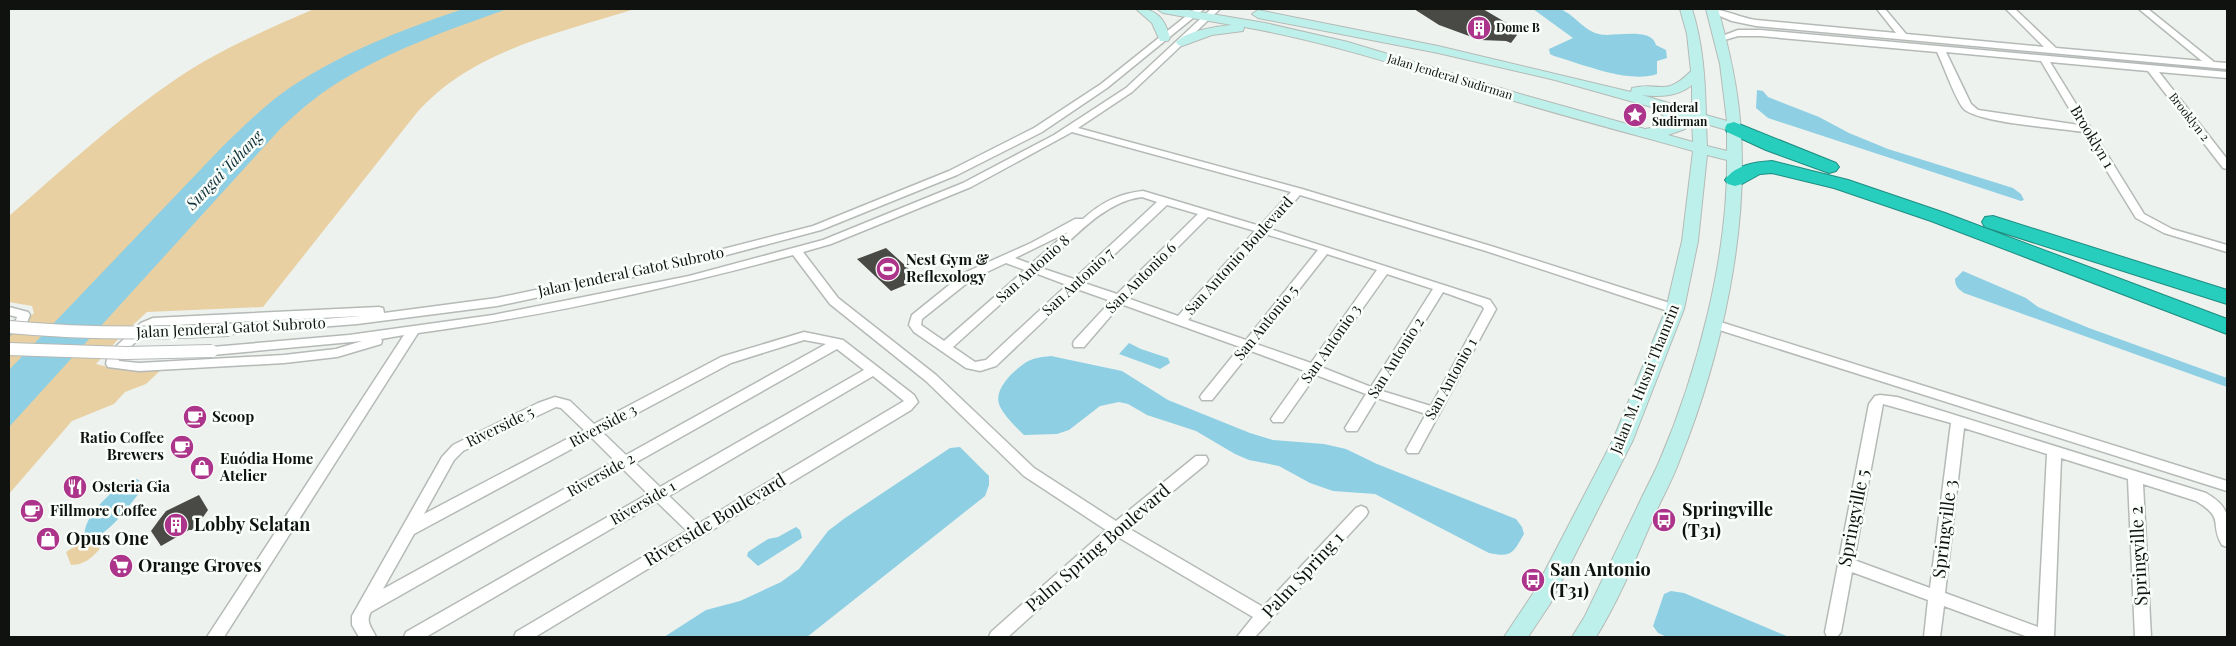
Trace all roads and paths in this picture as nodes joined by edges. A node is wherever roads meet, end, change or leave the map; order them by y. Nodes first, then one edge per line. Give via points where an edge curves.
1 (1142, 9) edge
2 (1169, 9) edge
3 (1231, 9) edge
4 (1686, 9) edge
5 (1713, 9) edge
6 (1881, 9) edge
7 (2010, 9) edge
8 (2143, 9) edge
9 (1205, 12) edge
10 (1265, 27) junction
11 (1903, 36) junction
12 (1164, 38) junction
13 (1722, 38) junction
14 (1182, 42) junction
15 (1940, 49) junction
16 (2053, 50) junction
17 (2044, 58) junction
18 (2211, 64) junction
19 (2227, 66) edge
20 (2151, 68) junction
21 (1698, 72) junction
22 (2227, 75) edge
23 (1594, 86) junction
24 (1631, 97) junction
25 (1700, 117) junction
26 (1616, 126) junction
27 (1070, 129) junction
28 (2087, 129) junction
29 (1735, 143) junction
30 (1700, 150) junction
31 (2227, 166) edge
32 (1735, 180) junction
33 (1298, 191) junction
34 (1164, 201) junction
35 (1098, 210) junction
36 (1206, 213) junction
37 (1262, 230) junction
38 (2072, 248) junction
39 (1325, 249) junction
40 (2227, 249) edge
41 (796, 250) junction
42 (1006, 259) junction
43 (2050, 260) joint
44 (1033, 268) junction
45 (1384, 269) junction
46 (1076, 284) junction
47 (1440, 287) junction
48 (2227, 292) edge
49 (2227, 297) edge
50 (1119, 299) junction
51 (1675, 309) junction
52 (9, 311) edge
53 (426, 311) junction
54 (1180, 321) junction
55 (1714, 324) junction
56 (2227, 328) edge
57 (9, 329) edge
58 (414, 330) junction
59 (838, 343) junction
60 (1079, 344) dead end
61 (1248, 346) junction
62 (945, 347) junction
63 (9, 349) edge
64 (1314, 369) junction
65 (874, 370) junction
66 (1375, 393) junction
67 (1207, 397) dead end
68 (1433, 411) junction
69 (1278, 420) dead end
70 (1958, 420) junction
71 (1352, 428) dead end
72 (594, 431) junction
73 (1412, 450) dead end
74 (2054, 450) junction
75 (1201, 460) dead end
76 (625, 462) junction
77 (2135, 475) junction
78 (2227, 486) edge
79 (658, 495) junction
80 (1361, 512) dead end
81 (1117, 529) junction
82 (408, 530) junction
83 (696, 532) junction
84 (2227, 541) edge
85 (1846, 563) junction
86 (1937, 597) junction
87 (365, 607) junction
88 (1264, 616) junction
89 (1833, 632) dead end
90 (215, 637) edge
91 (368, 637) edge
92 (412, 637) edge
93 (522, 637) edge
94 (997, 637) edge
95 (1245, 637) edge
96 (1515, 637) edge
97 (1584, 637) edge
98 (1932, 637) edge
99 (2046, 637) edge
100 (2143, 637) edge

1 - 12 main road via 1161,26
2 - 9 main road, Jalan Jenderal Sudirman
3 - 23 main road, Jalan Jenderal Sudirman via 1431,47
4 - 21 main road, Jalan M. Husni Thamrin
5 - 11 street via 1735,19 1756,23
5 - 13 main road
6 - 11 street
7 - 16 street
8 - 18 street
9 - 10 main road, Jalan Jenderal Sudirman
9 - 12 street, Jalan Jenderal Gatot Subroto
9 - 14 street, Jalan Jenderal Gatot Subroto
10 - 14 main road via 1218,29
10 - 26 main road, Jalan Jenderal Sudirman via 1348,46
11 - 16 street
12 - 53 street, Jalan Jenderal Gatot Subroto via 1104,86 1038,130 953,173 817,228 689,261 496,302
13 - 15 street via 1738,33 1760,33
13 - 29 main road via 1730,82
14 - 27 street, Jalan Jenderal Gatot Subroto via 1129,90
15 - 17 street
15 - 28 street via 1967,106 1975,112
16 - 18 street
17 - 20 street
17 - 28 street, Brooklyn 1
18 - 19 street
20 - 22 street
20 - 31 street, Brooklyn 2
21 - 23 main road via 1685,86 1670,92
21 - 25 main road, Jalan M. Husni Thamrin
23 - 24 main road, Jalan Jenderal Sudirman
24 - 25 main road, Jalan Jenderal Sudirman
24 - 26 main road via 1668,111 1680,126 1660,131
25 - 29 main road, Jalan Jenderal Sudirman
25 - 30 main road, Jalan M. Husni Thamrin
26 - 30 main road, Jalan Jenderal Sudirman
27 - 33 street
27 - 41 street, Jalan Jenderal Gatot Subroto via 967,185 827,242
28 - 40 street, Brooklyn 1 via 2140,216 2168,231
29 - 30 main road, Jalan Jenderal Sudirman
29 - 32 main road
29 - 38 highway via 1773,146 1880,186
30 - 51 main road, Jalan M. Husni Thamrin via 1690,241
32 - 43 highway via 1761,167 1807,175 1918,210
32 - 55 main road via 1727,263
33 - 37 street, San Antonio Boulevard
33 - 51 street
34 - 35 street, San Antonio 8 via 1144,194 1125,196
34 - 36 street
34 - 46 street, San Antonio 7
35 - 42 street
35 - 44 street, San Antonio 8
36 - 37 street
36 - 50 street, San Antonio 6
37 - 39 street
37 - 54 street, San Antonio Boulevard
38 - 48 highway
38 - 49 highway
39 - 45 street
39 - 61 street, San Antonio 5
41 - 58 street, Jalan Jenderal Gatot Subroto via 690,279 493,318
41 - 81 street via 834,301 931,378 1029,472
42 - 44 street
42 - 62 street via 968,276 916,318 918,329
43 - 56 highway
44 - 46 street
44 - 62 street, San Antonio 8
45 - 47 street
45 - 64 street, San Antonio 3
46 - 50 street
46 - 62 street, San Antonio 7 via 991,363 971,365
47 - 66 street, San Antonio 2
47 - 68 street, San Antonio 1 via 1486,303 1490,309
50 - 54 street
50 - 60 street, San Antonio 6
51 - 96 main road, Jalan M. Husni Thamrin via 1623,440 1542,598
52 - 57 street via 24,315 22,322
53 - 57 street, Jalan Jenderal Gatot Subroto, bridge via 357,320 143,334
53 - 58 street via 356,310 154,322 145,326 113,357 112,364 179,366 284,359 337,353
54 - 61 street
55 - 78 street
55 - 97 main road via 1673,454
58 - 63 street, Jalan Jenderal Gatot Subroto, bridge via 212,351 126,353
58 - 90 street
59 - 65 street
59 - 72 street, Riverside 3 via 804,336 726,360
59 - 76 street, Riverside 2
61 - 64 street
61 - 67 street, San Antonio 5
64 - 66 street
64 - 69 street, San Antonio 3
65 - 79 street, Riverside 1
65 - 83 street, Riverside Boulevard via 909,398 909,404
66 - 68 street
66 - 71 street, San Antonio 2
68 - 73 street, San Antonio 1
70 - 74 street
70 - 85 street, Springville 5 via 1892,400 1880,399 1876,404
70 - 86 street, Springville 3
72 - 76 street
72 - 82 street, Riverside 3
72 - 82 street, Riverside 5 via 565,404 555,402 458,448 449,457
74 - 77 street
74 - 99 street
75 - 81 street, Palm Spring Boulevard
76 - 79 street
76 - 87 street, Riverside 2
77 - 84 street via 2201,496 2216,505 2224,516
77 - 100 street, Springville 2
79 - 83 street
79 - 92 street, Riverside 1
80 - 88 street, Palm Spring 1
81 - 88 street
81 - 94 street, Palm Spring Boulevard
82 - 87 street
83 - 93 street, Riverside Boulevard
85 - 86 street
85 - 89 street, Springville 5
86 - 98 street, Springville 3
86 - 99 street
87 - 91 street via 360,625
88 - 95 street, Palm Spring 1

